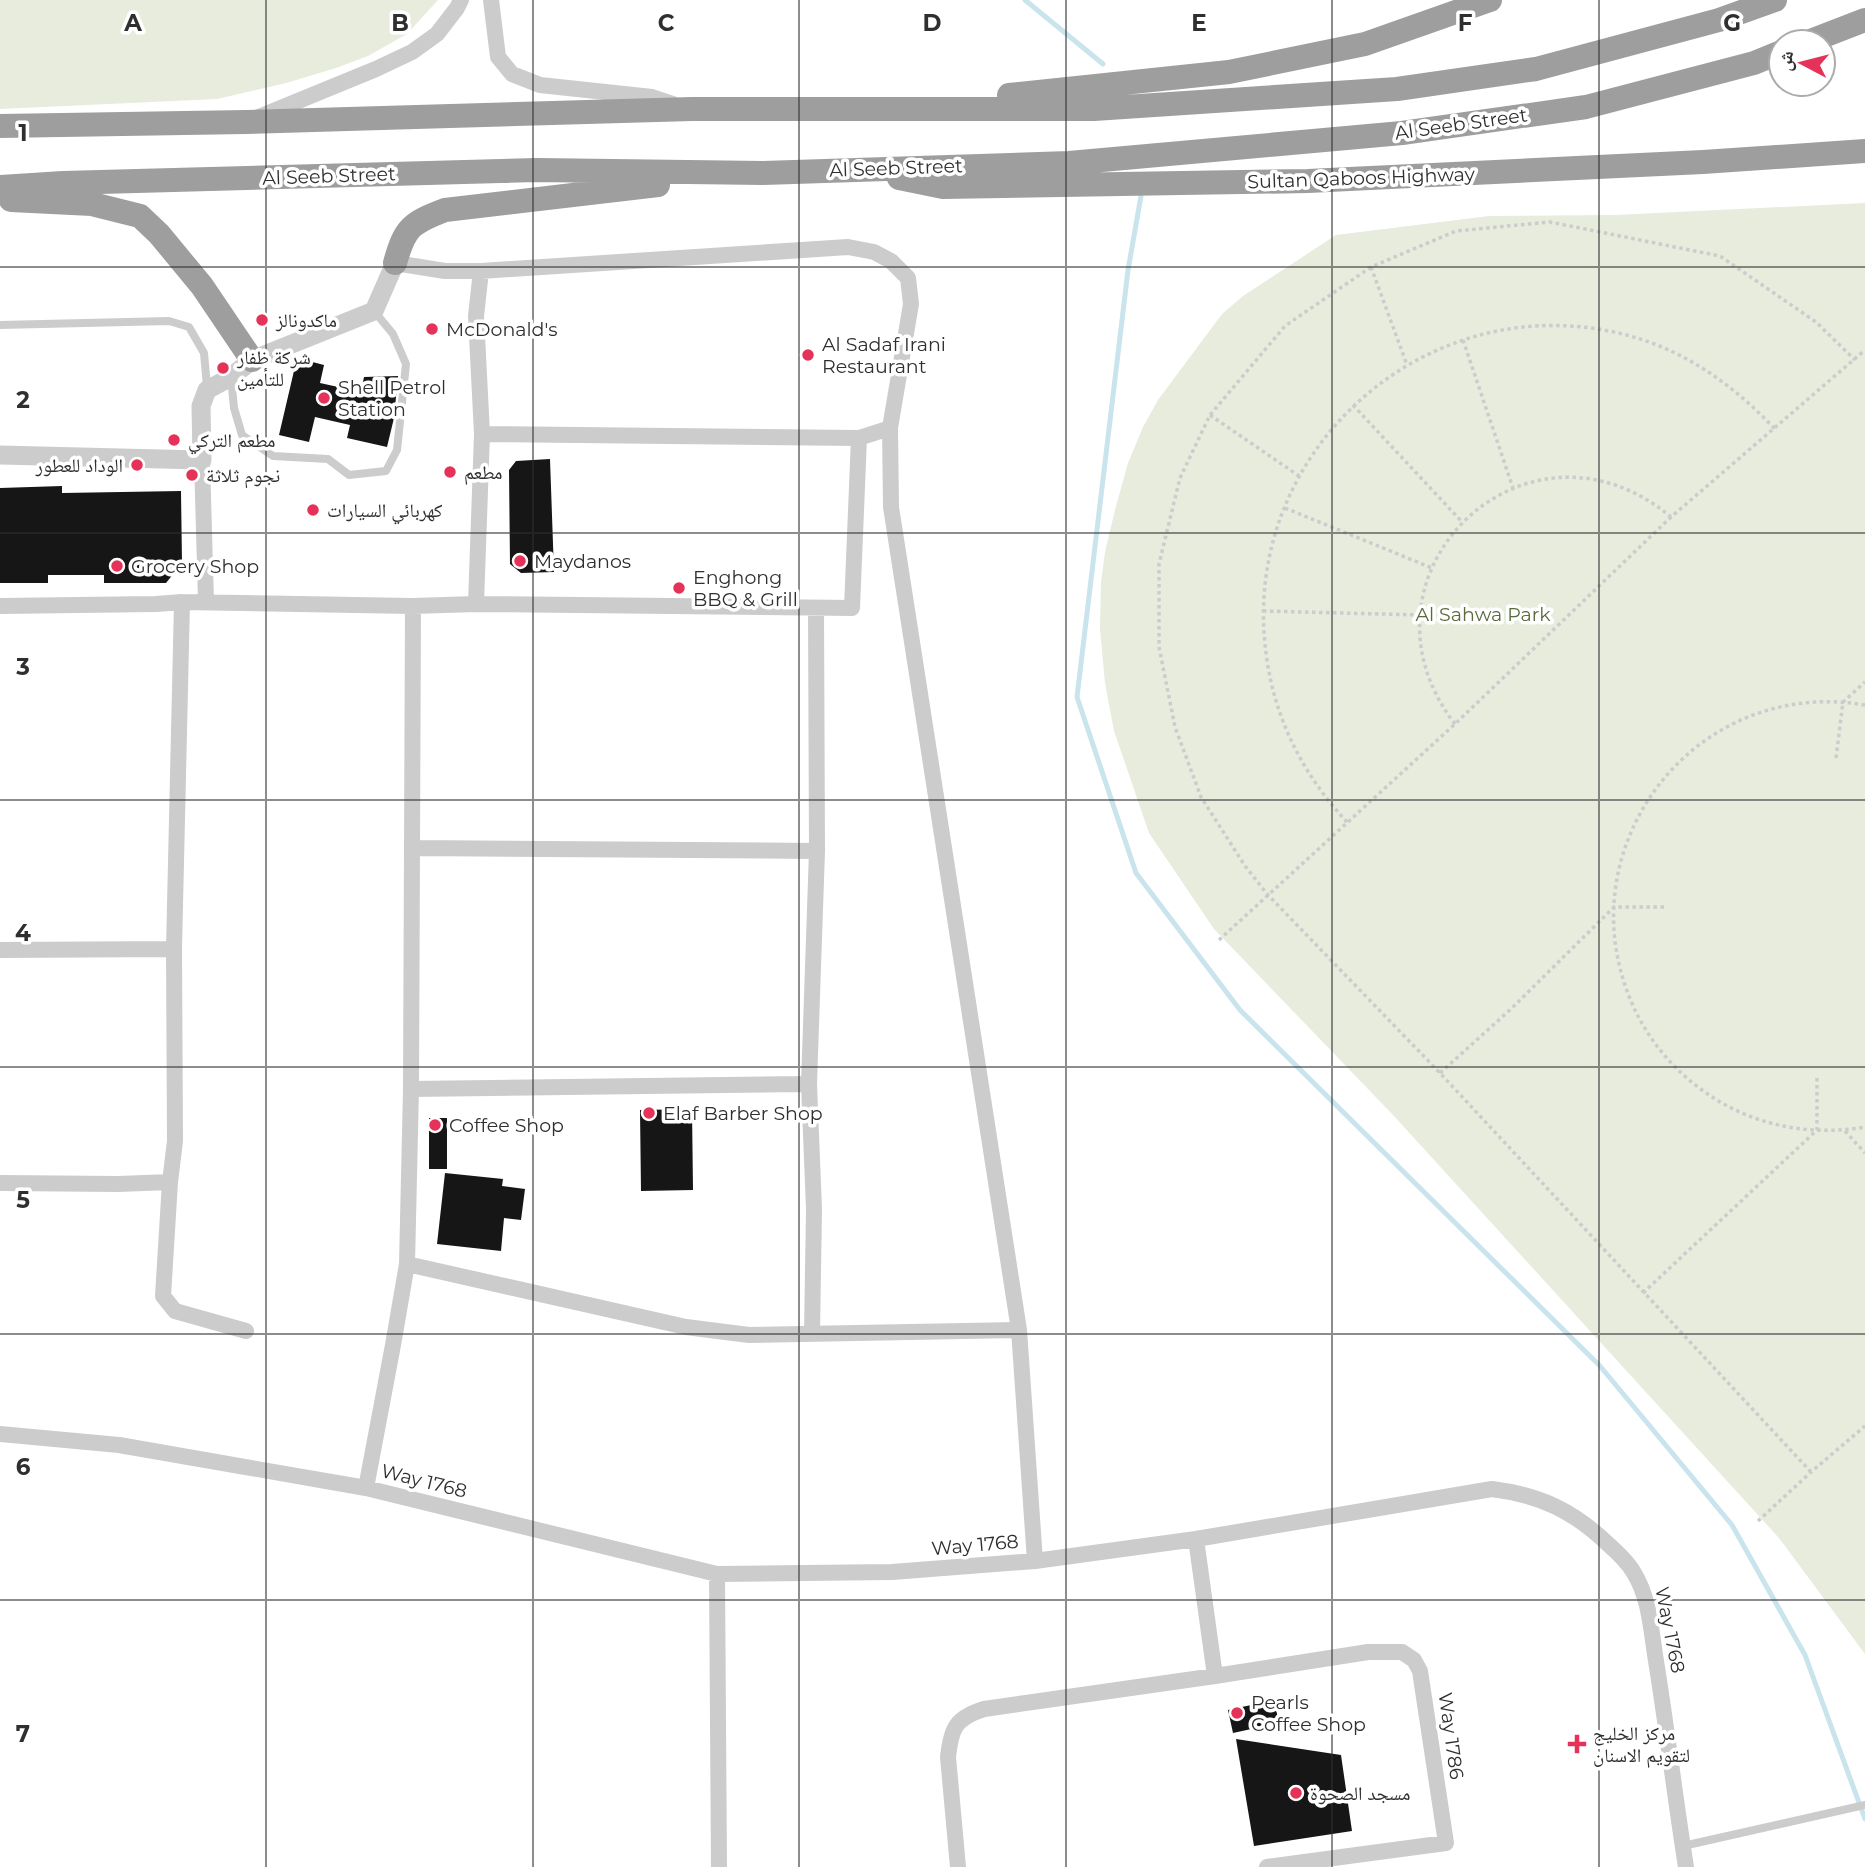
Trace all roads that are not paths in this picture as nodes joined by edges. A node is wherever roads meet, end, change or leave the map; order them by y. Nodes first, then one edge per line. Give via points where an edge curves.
1 (461, 0) edge
2 (491, 0) edge
3 (1490, 0) edge
4 (1775, 0) edge
5 (1865, 20) edge
6 (1837, 31) edge
7 (1767, 58) edge
8 (911, 108) junction
9 (692, 109) junction
10 (246, 122) junction
11 (0, 126) edge
12 (1865, 151) edge
13 (857, 170) junction
14 (762, 173) junction
15 (0, 187) edge
16 (0, 199) edge
17 (395, 263) junction
18 (481, 271) junction
19 (374, 310) junction
20 (0, 325) edge
21 (252, 360) junction
22 (231, 377) junction
23 (207, 390) junction
24 (890, 428) junction
25 (482, 434) junction
26 (859, 438) junction
27 (0, 455) edge
28 (202, 460) junction
29 (182, 601) junction
30 (206, 602) junction
31 (476, 604) junction
32 (0, 606) edge
33 (413, 606) junction
34 (816, 608) junction
35 (412, 848) junction
36 (817, 851) junction
37 (174, 949) junction
38 (0, 950) edge
39 (809, 1084) junction
40 (411, 1089) junction
41 (170, 1182) junction
42 (0, 1183) edge
43 (407, 1264) junction
44 (1019, 1330) junction
45 (246, 1331) dead end
46 (812, 1334) junction
47 (0, 1434) edge
48 (366, 1488) junction
49 (1196, 1539) junction
50 (1035, 1561) junction
51 (717, 1574) junction
52 (1215, 1676) junction
53 (1865, 1805) edge
54 (1683, 1846) junction
55 (719, 1867) edge
56 (958, 1867) edge
57 (1267, 1867) edge
58 (1686, 1867) edge

1 - 10 street via 437,34 412,52
2 - 9 street via 498,57 512,74 540,85 652,97
3 - 8 highway via 1364,44 1229,72
4 - 8 highway via 1720,20 1536,69 1397,89 1094,109
5 - 6 highway
7 - 13 highway, Al Seeb Street via 1586,107 1402,133 1069,163
8 - 9 highway
9 - 10 highway
10 - 11 highway
12 - 13 highway, Sultan Qaboos Highway via 1308,181 943,187
13 - 14 highway, Al Seeb Street
14 - 15 highway, Al Seeb Street via 537,170
14 - 17 highway via 445,210 419,220 402,238
16 - 21 highway via 92,204 140,216 202,286
17 - 18 street
17 - 19 street
18 - 24 street via 848,247 874,252 908,278 911,304
18 - 25 street via 476,316
19 - 21 street
19 - 22 lane via 393,334 406,365 397,450 386,471 349,475 327,459 273,456 242,435
20 - 23 lane via 169,321 189,327 204,353
21 - 22 street
22 - 23 street
23 - 28 street via 201,406
24 - 26 street
24 - 44 street via 891,507
25 - 26 street
25 - 31 street
26 - 34 street via 852,608
27 - 28 street
28 - 30 street
29 - 30 street
29 - 32 street
29 - 37 street
30 - 33 street
31 - 33 street
31 - 34 street
33 - 35 street
34 - 36 street
35 - 36 street
35 - 40 street
36 - 39 street
37 - 38 street
37 - 41 street
39 - 40 street
39 - 46 street
40 - 43 street
41 - 42 street
41 - 45 street via 163,1296 175,1311
43 - 46 street via 686,1327 749,1335
43 - 48 street
44 - 46 street
44 - 50 street
47 - 48 street, Way 1768 via 119,1445
48 - 51 street, Way 1768
49 - 50 street, Way 1768
49 - 52 street
49 - 54 street, Way 1768 via 1492,1489 1542,1500 1579,1519 1634,1571 1645,1595
50 - 51 street, Way 1768 via 892,1572
51 - 55 street
52 - 56 street, Way 1786 via 984,1709 959,1720 948,1757
52 - 57 street, Way 1786 via 1385,1651 1402,1652 1420,1671 1446,1843
53 - 54 lane
54 - 58 street, Way 1768

